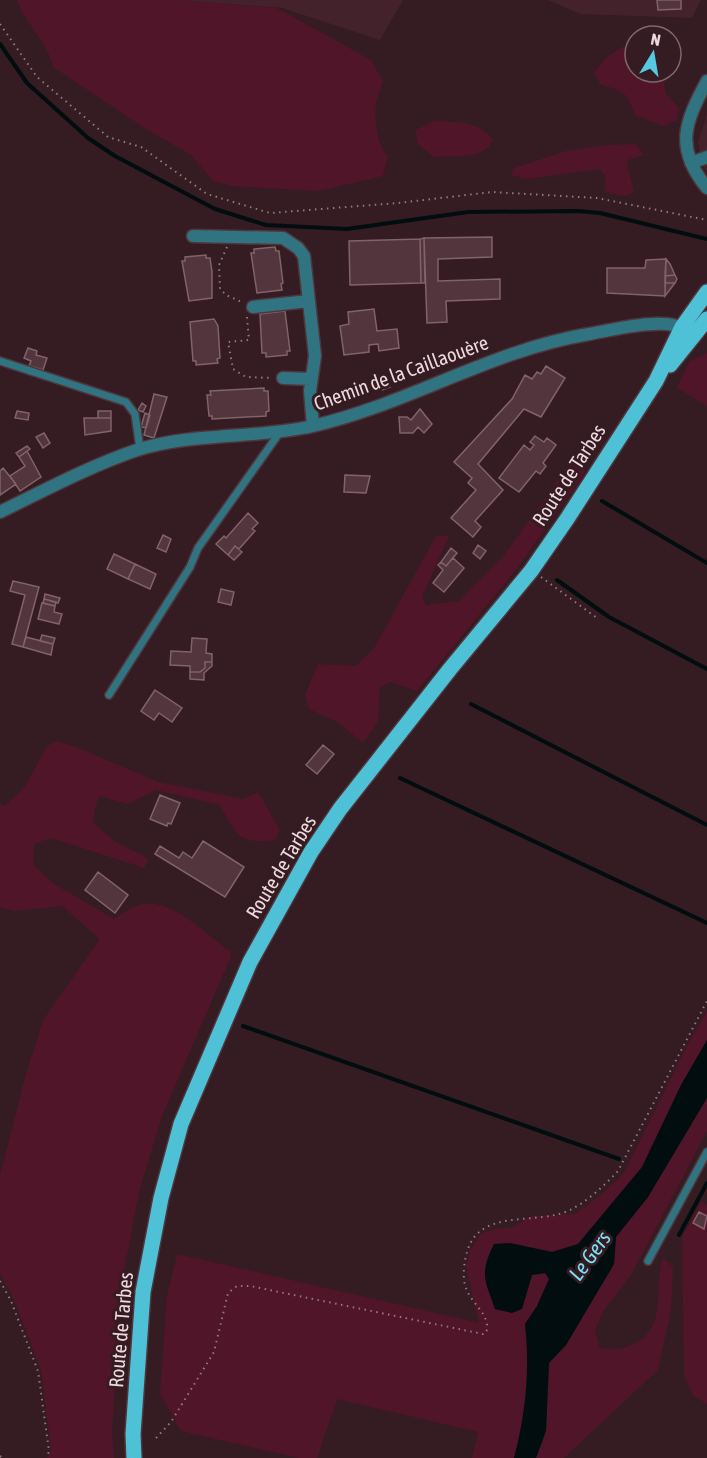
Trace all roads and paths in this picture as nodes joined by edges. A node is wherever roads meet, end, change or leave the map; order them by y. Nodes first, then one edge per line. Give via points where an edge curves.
1 (0, 24) edge
2 (707, 81) edge
3 (707, 157) edge
4 (691, 163) junction
5 (707, 188) edge
6 (707, 220) edge
7 (193, 236) dead end
8 (229, 236) junction
9 (707, 292) edge
10 (309, 301) junction
11 (253, 307) junction
12 (707, 319) edge
13 (682, 327) junction
14 (695, 337) junction
15 (0, 361) edge
16 (283, 378) joint
17 (311, 379) junction
18 (656, 381) junction
19 (313, 426) junction
20 (280, 432) junction
21 (140, 449) junction
22 (0, 512) edge
23 (531, 571) junction
24 (597, 618) dead end
25 (109, 695) dead end
26 (707, 1001) edge
27 (707, 1152) edge
28 (648, 1261) dead end
29 (0, 1281) edge
30 (156, 1438) dead end
31 (48, 1458) edge
32 (134, 1458) edge

1 - 6 path via 37,77 108,137 141,147 207,194 270,213 492,192 597,198
2 - 4 street via 688,121 686,149
3 - 4 street
4 - 5 street
7 - 8 street
8 - 10 street via 273,237 292,243 304,256
8 - 11 path via 226,255 219,265 220,289
9 - 13 main road, Route de Tarbes
10 - 11 street
10 - 17 street via 315,356
11 - 16 path via 246,314 249,340 228,342 233,369 246,377
12 - 14 main road, Route de Tarbes
13 - 14 street
13 - 18 main road, Route de Tarbes
13 - 19 street, Chemin de la Caillaouère via 638,325 543,342
14 - 18 main road, Route de Tarbes
15 - 21 lane via 126,402 135,414
16 - 17 street
17 - 19 street
18 - 23 main road, Route de Tarbes
19 - 20 street, Chemin de la Caillaouère
20 - 21 street, Chemin de la Caillaouère via 205,438
20 - 25 lane via 198,548
21 - 22 street, Chemin de la Caillaouère via 88,469
23 - 24 path
23 - 32 main road, Route de Tarbes via 340,809 311,852 250,962 181,1125 161,1198 144,1292
26 - 30 path via 618,1171 606,1184 571,1210 544,1218 488,1225 467,1249 466,1289 485,1317 486,1333 237,1286 228,1293 214,1352 171,1422
27 - 28 lane
29 - 31 path via 38,1371

